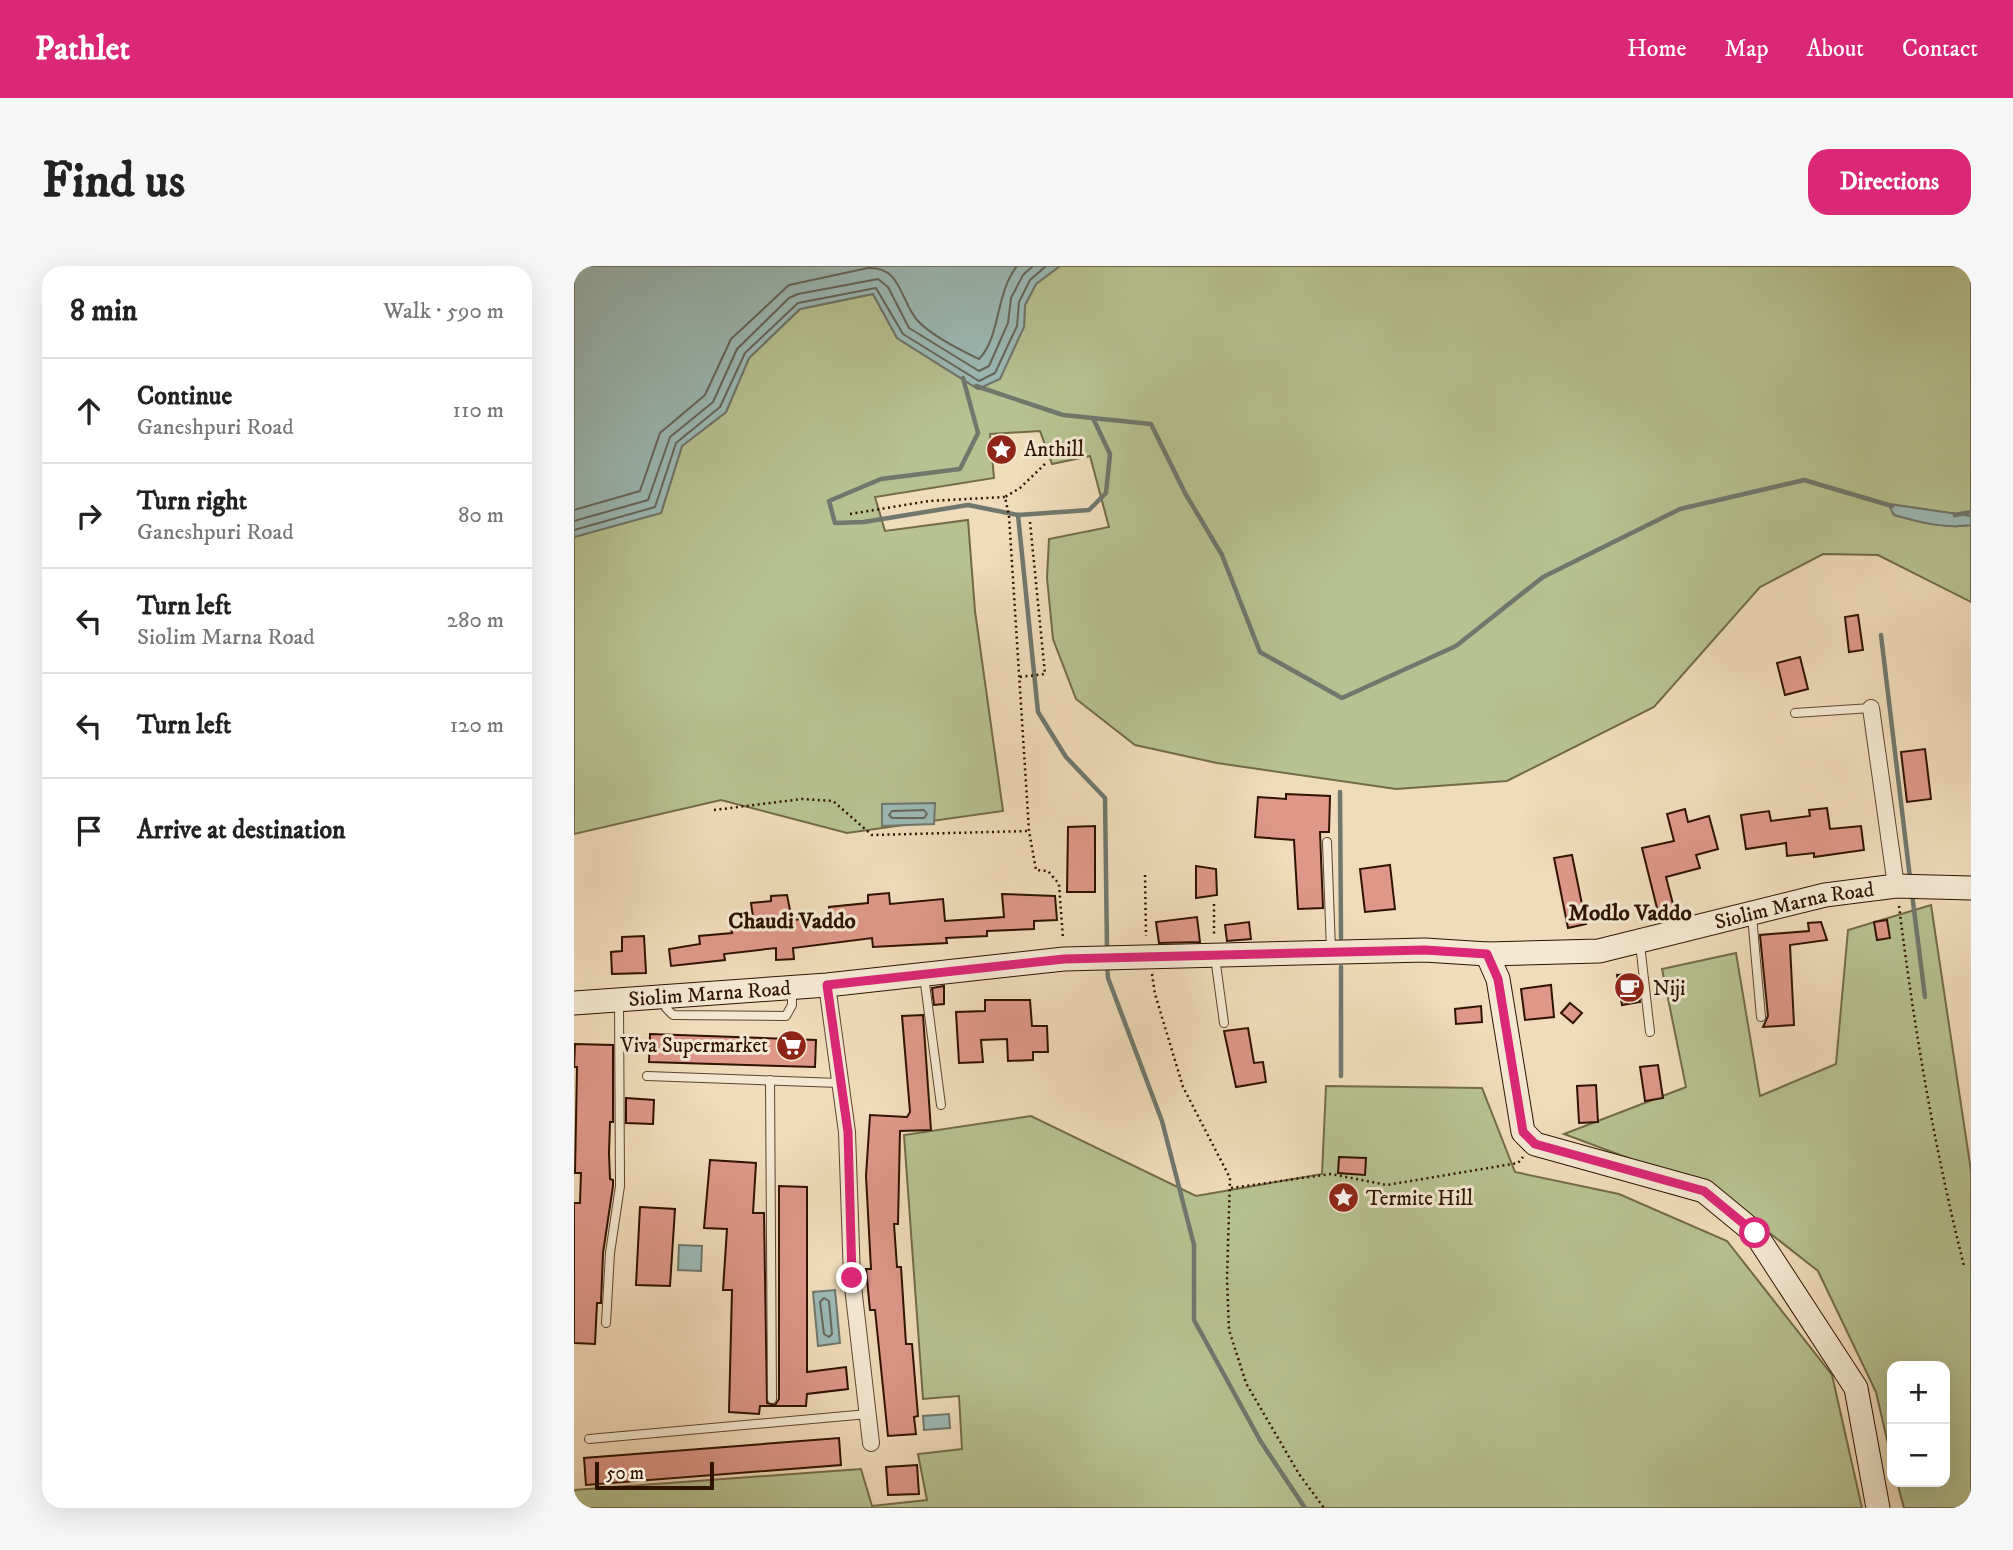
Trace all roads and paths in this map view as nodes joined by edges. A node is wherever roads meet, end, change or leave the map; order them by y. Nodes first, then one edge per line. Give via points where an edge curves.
1 (1045, 464) dead end
2 (1005, 497) junction
3 (850, 514) dead end
4 (1030, 522) dead end
5 (1020, 677) junction
6 (1871, 708) joint
7 (1796, 713) dead end
8 (714, 810) dead end
9 (1029, 831) junction
10 (1327, 842) dead end
11 (1144, 875) dead end
12 (1896, 886) junction
13 (1971, 888) edge
14 (1214, 904) dead end
15 (1752, 914) junction
16 (1639, 941) junction
17 (1331, 953) junction
18 (1487, 954) junction
19 (1215, 955) junction
20 (1150, 957) junction
21 (1064, 959) junction
22 (924, 973) junction
23 (827, 985) junction
24 (619, 999) junction
25 (574, 1003) edge
26 (1761, 1017) dead end
27 (1224, 1023) dead end
28 (1650, 1032) dead end
29 (647, 1076) dead end
30 (770, 1080) junction
31 (839, 1083) junction
32 (941, 1105) dead end
33 (1535, 1144) junction
34 (1231, 1188) junction
35 (1964, 1266) dead end
36 (606, 1322) dead end
37 (772, 1399) dead end
38 (867, 1414) junction
39 (589, 1439) dead end
40 (871, 1443) dead end
41 (1324, 1508) edge
42 (1878, 1508) edge

1 - 2 path
2 - 3 path via 929,501
2 - 5 path
4 - 5 path via 1045,674
5 - 9 path
6 - 7 lane
6 - 12 street
8 - 9 path via 802,799 833,801 872,835
9 - 21 path via 1036,870 1048,871 1059,884
10 - 17 lane
11 - 20 path
12 - 13 main road, Siolim Marna Road
12 - 15 main road, Siolim Marna Road via 1825,895
12 - 35 path via 1911,1002
14 - 19 path
15 - 16 main road, Siolim Marna Road
15 - 26 lane
16 - 18 main road, Siolim Marna Road via 1599,951
16 - 28 lane
17 - 18 main road, Siolim Marna Road via 1425,950
17 - 19 main road, Siolim Marna Road
18 - 33 main road via 1498,979 1523,1132
19 - 20 main road, Siolim Marna Road
19 - 27 lane
20 - 21 main road, Siolim Marna Road
20 - 34 path via 1152,984 1179,1074
21 - 22 main road, Siolim Marna Road
22 - 23 main road, Siolim Marna Road
22 - 32 lane
23 - 24 main road, Siolim Marna Road
23 - 31 street
24 - 25 main road, Siolim Marna Road
24 - 36 lane via 620,1186
29 - 30 lane
30 - 31 lane
30 - 37 lane
31 - 38 street via 848,1132 852,1278
33 - 34 path via 1518,1163 1387,1185 1331,1174
33 - 42 main road via 1704,1191 1755,1233 1856,1388
34 - 41 path via 1229,1330 1245,1383 1299,1475
38 - 39 lane
38 - 40 street

